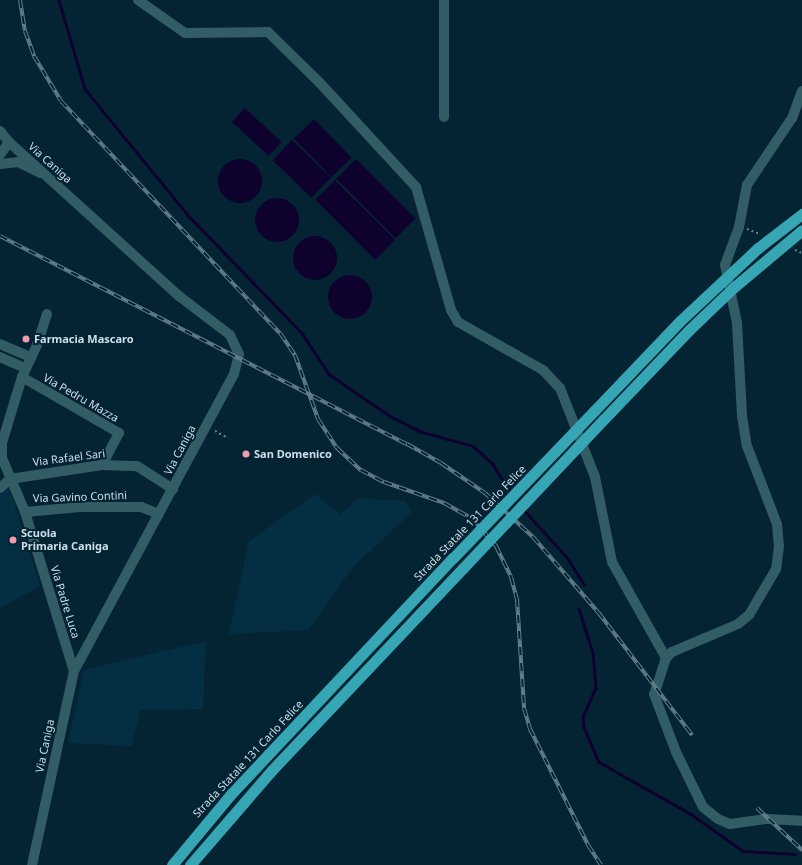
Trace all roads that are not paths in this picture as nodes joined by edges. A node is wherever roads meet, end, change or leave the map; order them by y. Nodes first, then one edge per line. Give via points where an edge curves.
1 (138, 0) edge
2 (444, 0) edge
3 (802, 91) edge
4 (444, 117) dead end
5 (0, 131) edge
6 (4, 144) edge
7 (0, 155) edge
8 (0, 164) edge
9 (46, 175) junction
10 (802, 214) edge
11 (802, 230) edge
12 (47, 314) dead end
13 (0, 344) edge
14 (0, 357) edge
15 (31, 357) junction
16 (23, 373) junction
17 (102, 465) junction
18 (10, 479) junction
19 (0, 488) edge
20 (173, 489) junction
21 (25, 512) junction
22 (159, 514) junction
23 (666, 658) junction
24 (74, 671) junction
25 (802, 821) edge
26 (32, 865) edge
27 (172, 865) edge
28 (190, 865) edge

1 - 23 street via 185,33 268,32 320,83 416,187 451,310 458,322 543,370 560,388 595,477 612,562
2 - 4 street
3 - 23 street via 792,118 748,185 739,227 725,265 738,323 742,416 747,446 777,524 779,546 776,569 749,615 738,624 672,652
5 - 6 street, Via Caniga
6 - 7 street
6 - 9 street, Via Caniga
8 - 9 street via 18,162
9 - 20 street, Via Caniga via 179,296 230,335 239,359 234,374
10 - 27 highway, Strada Statale 131 Carlo Felice, bridge via 753,252 680,321 231,794
11 - 28 highway, bridge via 738,283 689,330 305,735 242,803
12 - 15 street, Via Padre Luca
13 - 15 street
14 - 16 street
15 - 16 street, Via Padre Luca
16 - 17 street, Via Pedru Mazza via 118,433
16 - 18 street, Via Padre Luca via 2,444 2,458
17 - 18 street, Via Rafael Sari
17 - 20 street, Via Rafael Sari via 137,466
18 - 19 street
18 - 21 street, Via Padre Luca
20 - 22 street, Via Caniga
21 - 22 street, Via Gavino Contini via 80,507 141,507
21 - 24 street, Via Padre Luca
22 - 24 street, Via Caniga
23 - 25 street via 654,694 676,752 703,807 718,819 730,824 768,819
24 - 26 street, Via Caniga

